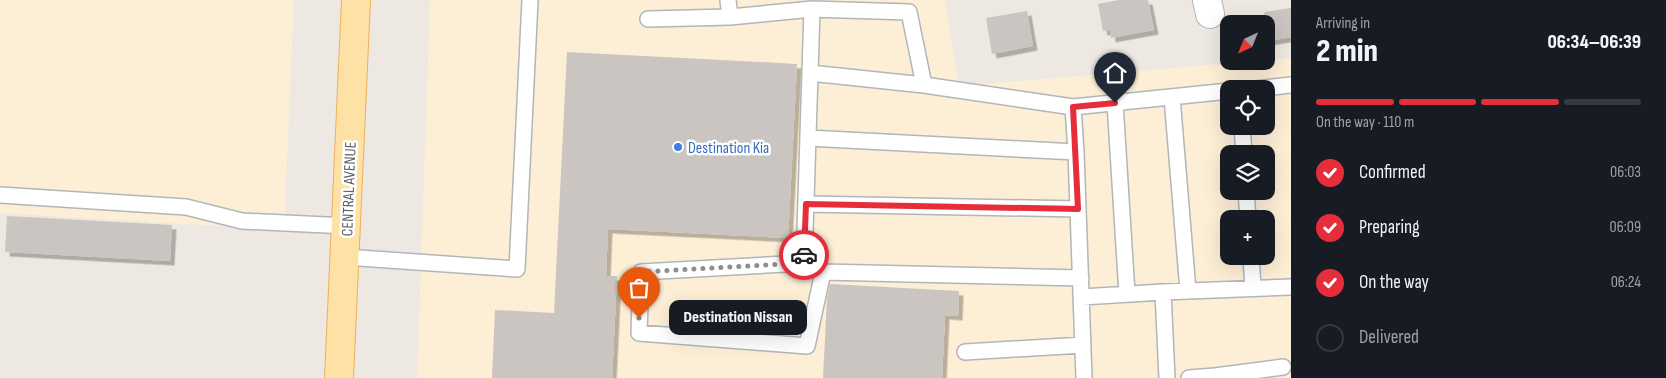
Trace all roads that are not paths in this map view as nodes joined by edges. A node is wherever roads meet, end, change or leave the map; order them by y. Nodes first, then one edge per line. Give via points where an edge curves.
1 (356, 0) edge
2 (530, 0) edge
3 (728, 0) edge
4 (812, 9) junction
5 (730, 17) junction
6 (648, 19) dead end
7 (810, 73) junction
8 (924, 85) junction
9 (1291, 85) edge
10 (1275, 87) edge
11 (1220, 92) edge
12 (1172, 97) junction
13 (1115, 103) junction
14 (1073, 107) junction
15 (808, 138) junction
16 (1076, 152) junction
17 (0, 195) edge
18 (806, 204) junction
19 (1078, 209) junction
20 (347, 226) junction
21 (345, 257) junction
22 (804, 263) junction
23 (1252, 265) edge
24 (823, 272) junction
25 (1081, 278) junction
26 (1291, 287) edge
27 (1253, 288) junction
28 (1188, 291) junction
29 (1163, 292) junction
30 (1127, 294) junction
31 (1082, 297) junction
32 (1083, 345) junction
33 (965, 352) dead end
34 (1286, 370) edge
35 (1216, 377) edge
36 (339, 378) edge
37 (1084, 378) edge
38 (1167, 378) edge
39 (1189, 378) edge

1 - 20 main road, CENTRAL AVENUE
2 - 21 lane via 517,269
3 - 5 lane
4 - 5 lane
4 - 7 lane
4 - 8 lane via 909,12
5 - 6 lane
7 - 8 lane
7 - 15 lane
8 - 14 lane
9 - 10 lane
11 - 12 lane
12 - 13 lane
12 - 28 lane
13 - 14 lane
13 - 30 lane
14 - 16 lane
15 - 16 lane
15 - 18 lane
16 - 19 lane
17 - 20 lane via 186,207 242,221
18 - 19 lane
18 - 22 lane
19 - 25 lane
20 - 21 main road, CENTRAL AVENUE
21 - 36 main road, CENTRAL AVENUE
22 - 24 lane
22 - 24 lane via 641,272 639,333 807,346
23 - 27 lane
24 - 25 lane
25 - 31 lane
26 - 27 lane
27 - 28 lane
28 - 29 lane
29 - 30 lane
29 - 38 lane
30 - 31 lane
31 - 32 lane
32 - 33 lane
32 - 37 lane
34 - 35 lane
35 - 39 lane

